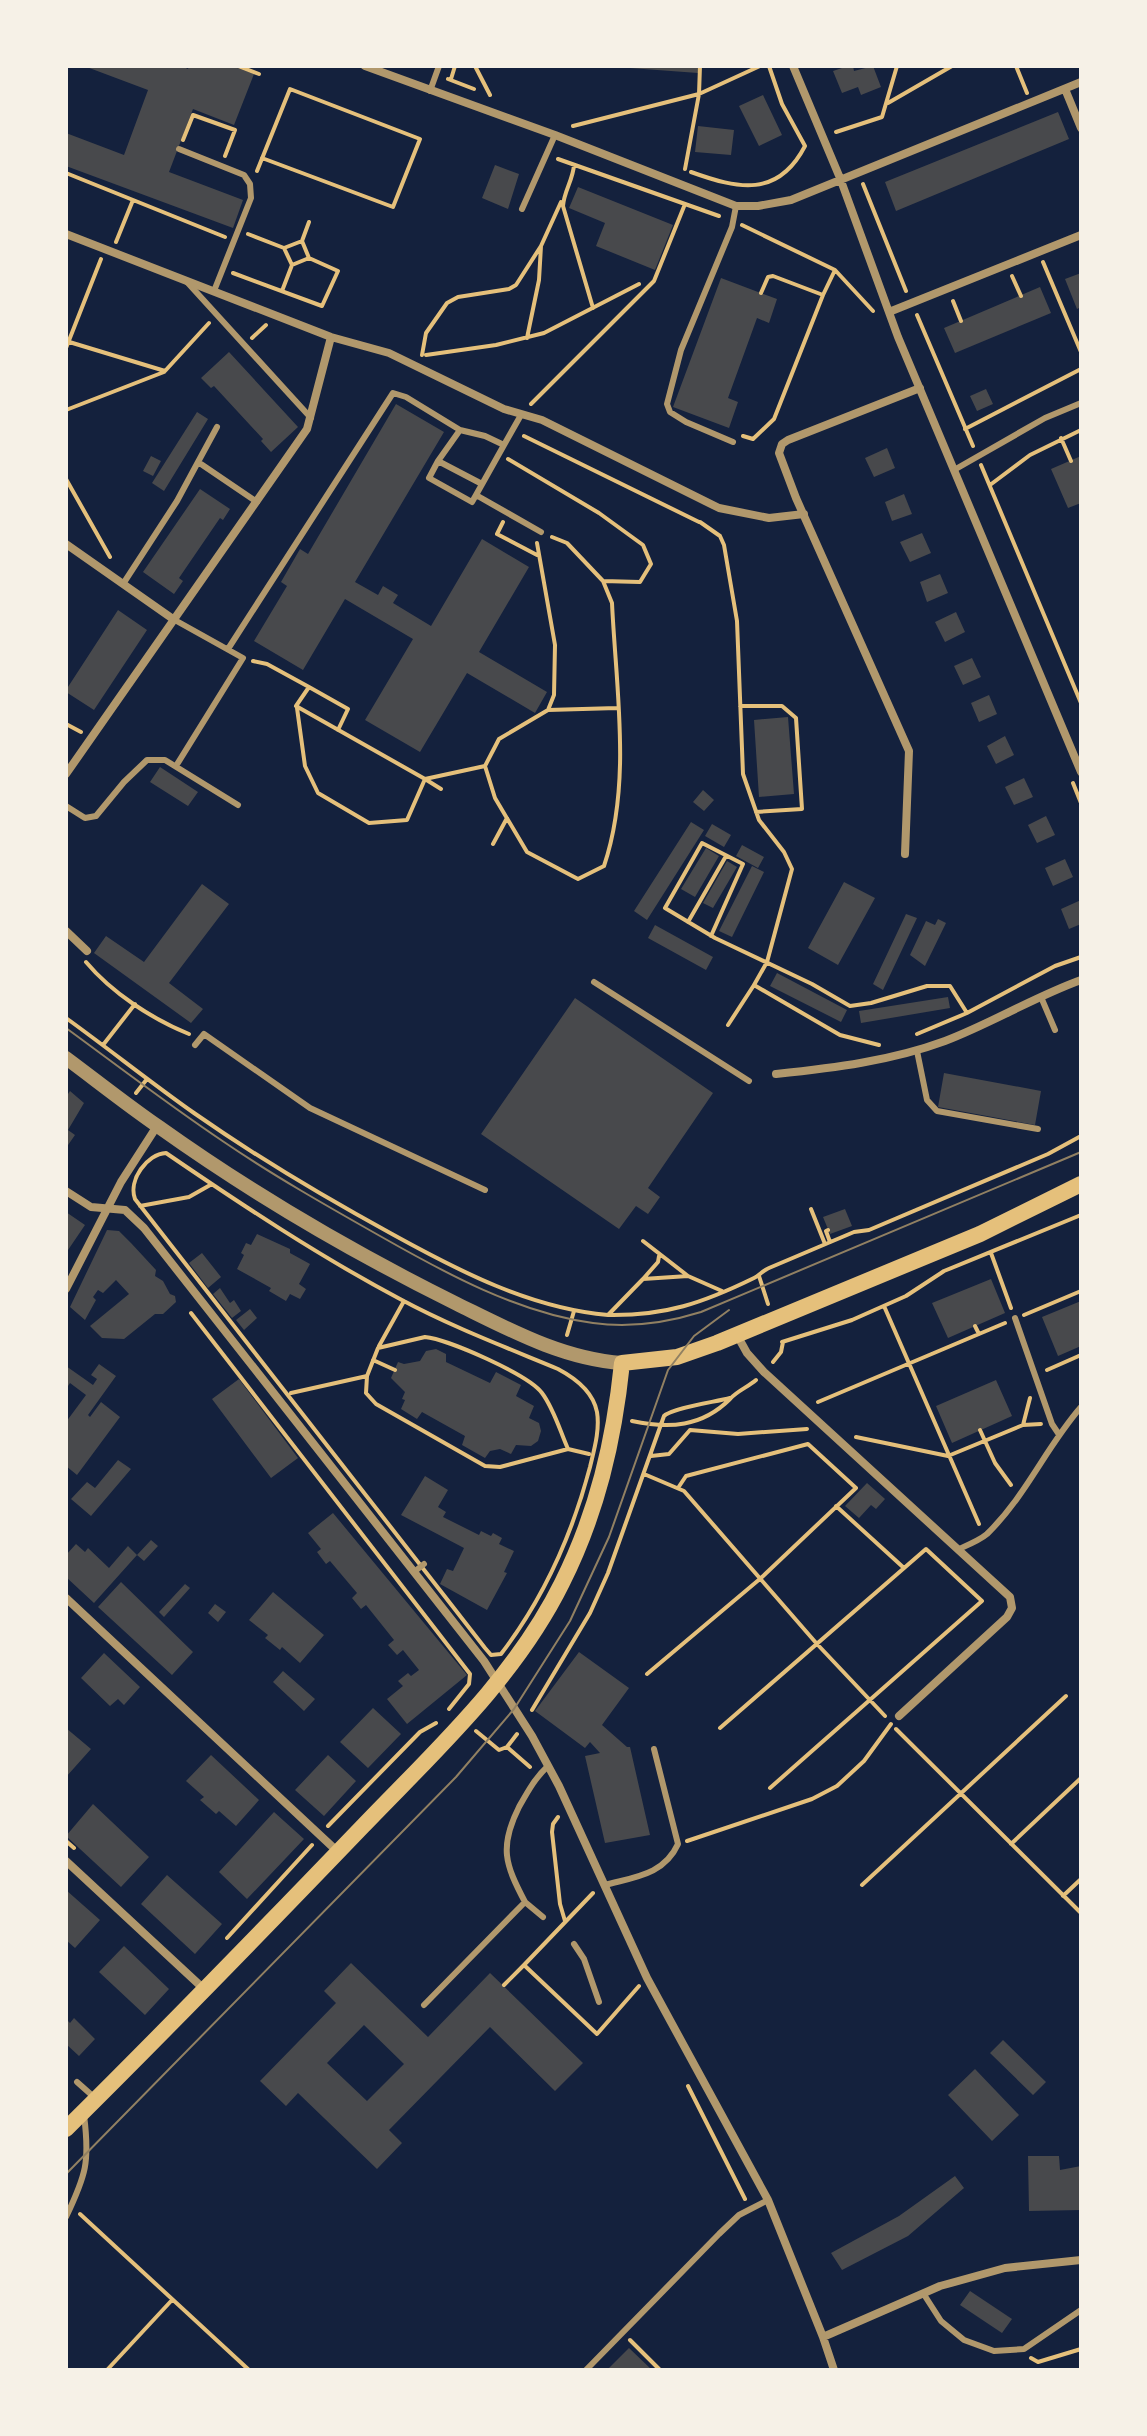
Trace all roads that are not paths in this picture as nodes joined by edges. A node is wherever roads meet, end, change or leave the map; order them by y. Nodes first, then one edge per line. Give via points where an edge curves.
1 (365, 66) edge
2 (793, 66) edge
3 (437, 70) edge
4 (1081, 82) edge
5 (1065, 89) junction
6 (430, 91) junction
7 (1081, 128) edge
8 (555, 135) junction
9 (179, 149) road end
10 (840, 178) junction
11 (736, 206) junction
12 (522, 209) dead end
13 (66, 234) edge
14 (1081, 235) edge
15 (185, 279) junction
16 (214, 291) junction
17 (889, 312) junction
18 (331, 337) junction
19 (920, 388) junction
20 (1081, 403) edge
21 (521, 415) junction
22 (311, 418) junction
23 (217, 427) dead end
24 (460, 430) junction
25 (733, 442) road end
26 (504, 445) junction
27 (438, 461) junction
28 (198, 462) junction
29 (954, 470) junction
30 (482, 484) junction
31 (476, 495) junction
32 (257, 502) junction
33 (804, 514) junction
34 (538, 531) road end
35 (66, 544) edge
36 (123, 584) junction
37 (173, 619) junction
38 (228, 649) junction
39 (1078, 756) edge
40 (176, 766) junction
41 (1081, 772) edge
42 (66, 774) edge
43 (238, 805) dead end
44 (66, 806) edge
45 (905, 854) dead end
46 (66, 931) edge
47 (85, 954) road end
48 (1081, 980) edge
49 (594, 982) dead end
50 (1041, 997) junction
51 (1055, 1030) dead end
52 (195, 1045) dead end
53 (917, 1051) junction
54 (66, 1058) edge
55 (776, 1074) dead end
56 (749, 1081) dead end
57 (157, 1126) junction
58 (1038, 1129) dead end
59 (1081, 1184) edge
60 (485, 1190) dead end
61 (66, 1191) edge
62 (108, 1209) junction
63 (66, 1289) edge
64 (1015, 1318) road end
65 (737, 1335) junction
66 (622, 1363) junction
67 (1081, 1407) edge
68 (1058, 1433) junction
69 (959, 1549) junction
70 (423, 1565) road end
71 (414, 1572) junction
72 (66, 1598) edge
73 (497, 1683) junction
74 (899, 1716) road end
75 (654, 1749) dead end
76 (548, 1766) junction
77 (338, 1852) junction
78 (66, 1861) edge
79 (605, 1885) junction
80 (525, 1902) junction
81 (543, 1917) dead end
82 (574, 1944) dead end
83 (205, 1990) junction
84 (599, 2002) dead end
85 (424, 2005) dead end
86 (77, 2082) dead end
87 (96, 2100) junction
88 (83, 2112) junction
89 (66, 2129) edge
90 (768, 2200) junction
91 (66, 2217) edge
92 (1081, 2260) edge
93 (923, 2293) junction
94 (1081, 2310) edge
95 (823, 2337) junction
96 (586, 2370) edge
97 (834, 2370) edge

1 - 6 street
2 - 10 street
3 - 6 lane
4 - 5 street
5 - 7 street
5 - 10 street
6 - 8 street
8 - 11 street
8 - 12 lane
9 - 16 lane via 244,175 250,188 251,198
10 - 11 street via 791,200
10 - 17 street
11 - 25 lane via 681,350 667,404 686,422
13 - 15 street
14 - 17 street
15 - 16 street
15 - 22 lane
16 - 18 street
17 - 19 street
18 - 21 street via 389,353
18 - 22 street
19 - 29 street
19 - 33 street via 782,444 780,459
20 - 29 lane
21 - 26 lane
21 - 33 street via 542,420 709,503 752,516
22 - 32 street
23 - 28 lane
24 - 26 lane
24 - 27 lane
24 - 38 lane via 393,393
26 - 30 lane
27 - 30 lane
27 - 31 lane via 429,478 472,502
28 - 32 lane
28 - 36 lane
29 - 39 street
30 - 31 lane
31 - 34 lane
32 - 37 street
33 - 45 street via 909,751
35 - 36 street
36 - 37 street
37 - 38 lane
37 - 42 street
38 - 40 lane via 243,658
39 - 41 street
40 - 43 lane
40 - 44 lane via 147,760 96,816 85,818
46 - 47 street
48 - 50 street
49 - 56 lane
50 - 51 lane
50 - 53 street
52 - 60 lane via 204,1034 310,1108
53 - 55 street
53 - 58 lane via 927,1100 937,1111
54 - 57 street
57 - 62 street
57 - 66 street via 297,1217 411,1282 551,1348
59 - 65 main road via 980,1234
61 - 62 street via 91,1207
62 - 63 street
62 - 71 street via 129,1213 165,1252
64 - 68 lane
65 - 66 main road via 677,1357
65 - 69 street via 755,1363
66 - 73 main road via 608,1458 587,1529 540,1622
67 - 68 lane
68 - 69 lane via 1020,1496 985,1536
69 - 74 street via 1006,1591 1011,1613
70 - 71 lane
71 - 73 street
72 - 77 street
73 - 76 street
73 - 77 main road
75 - 79 lane via 678,1844 653,1873
76 - 79 street
76 - 80 lane via 530,1786 508,1833 509,1872
77 - 83 main road
78 - 83 street
79 - 90 street via 647,1978
80 - 81 lane
80 - 85 lane
82 - 84 lane
83 - 87 main road
86 - 87 lane
87 - 88 main road
88 - 89 main road
88 - 91 lane via 88,2159
90 - 95 street
90 - 96 lane via 739,2215
92 - 93 street via 1005,2268
93 - 94 lane via 941,2321 964,2340 994,2351 1019,2350
93 - 95 street
95 - 97 street

